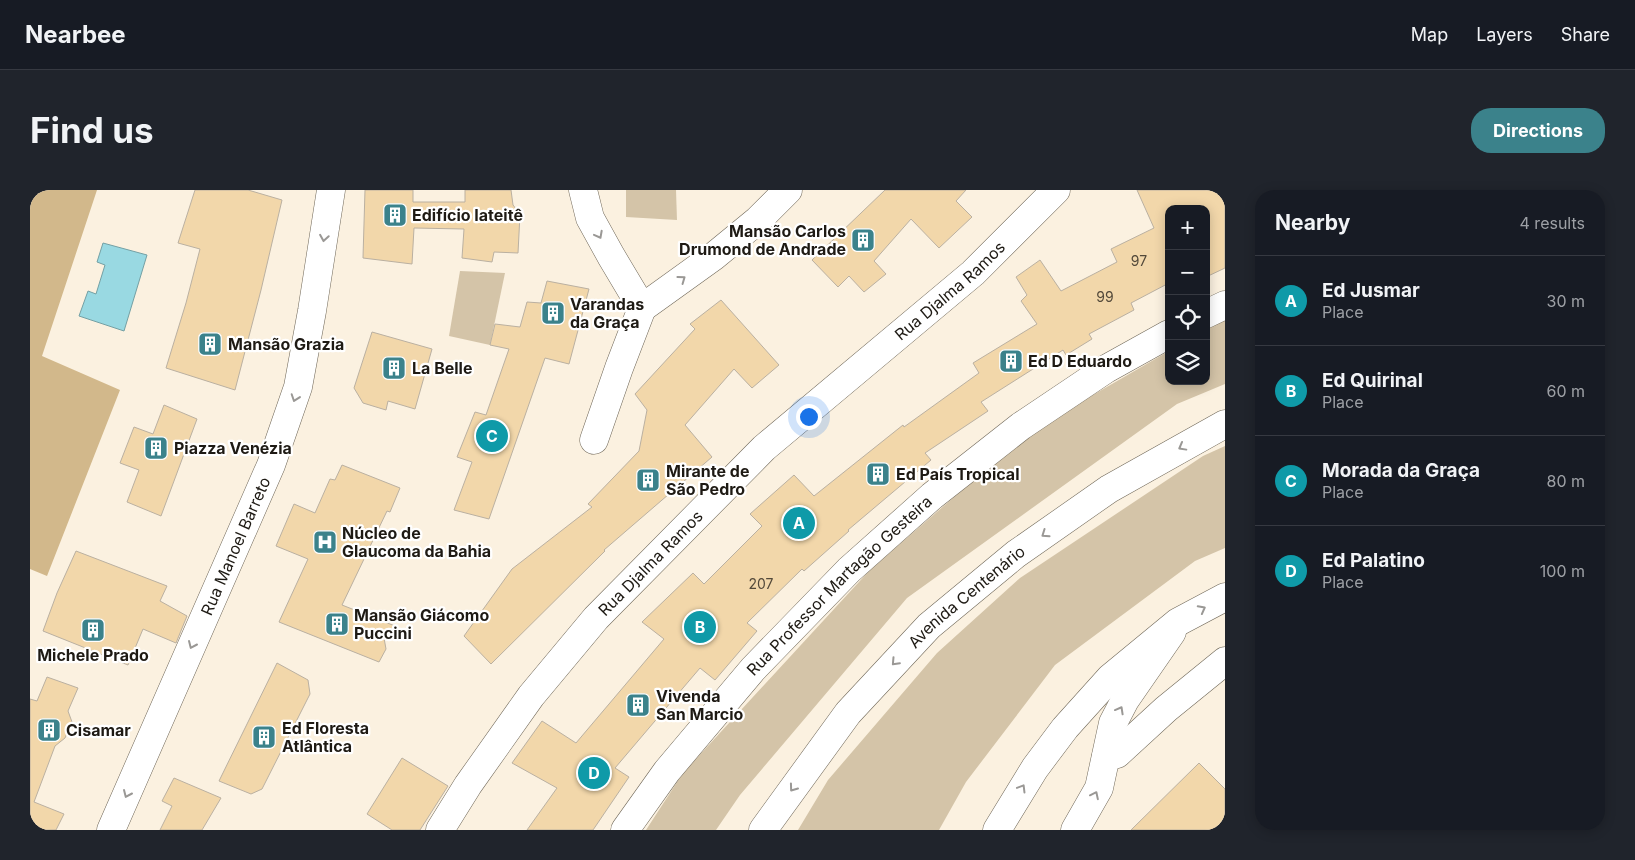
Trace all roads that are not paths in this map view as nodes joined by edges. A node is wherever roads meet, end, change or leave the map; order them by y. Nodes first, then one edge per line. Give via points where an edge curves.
1 (331, 190) edge
2 (583, 190) edge
3 (788, 190) edge
4 (1056, 190) edge
5 (1225, 305) edge
6 (642, 308) junction
7 (1210, 312) edge
8 (1165, 336) edge
9 (1225, 424) edge
10 (594, 440) dead end
11 (1225, 597) edge
12 (1178, 622) junction
13 (1225, 661) edge
14 (1106, 757) junction
15 (767, 825) edge
16 (111, 830) edge
17 (440, 830) edge
18 (625, 830) edge
19 (997, 830) edge
20 (1075, 830) edge

1 -> 16 street, Rua Manoel Barreto via 295,396 271,465
2 -> 6 street via 590,218
6 -> 3 street via 758,220
4 - 17 street, Rua Djalma Ramos via 973,273 764,448 596,618 531,696
5 - 7 street
6 - 10 street
8 - 18 street, Rua Professor Martagão Gesteira via 1020,426 932,496 850,570 753,669 666,771
9 -> 15 street, Avenida Centenário via 1109,489 1016,554 929,626 848,713
12 -> 11 street
14 -> 12 street via 1113,722
19 -> 12 street via 1035,768 1065,728 1110,678
13 - 14 street via 1117,754
20 -> 14 street via 1099,788

